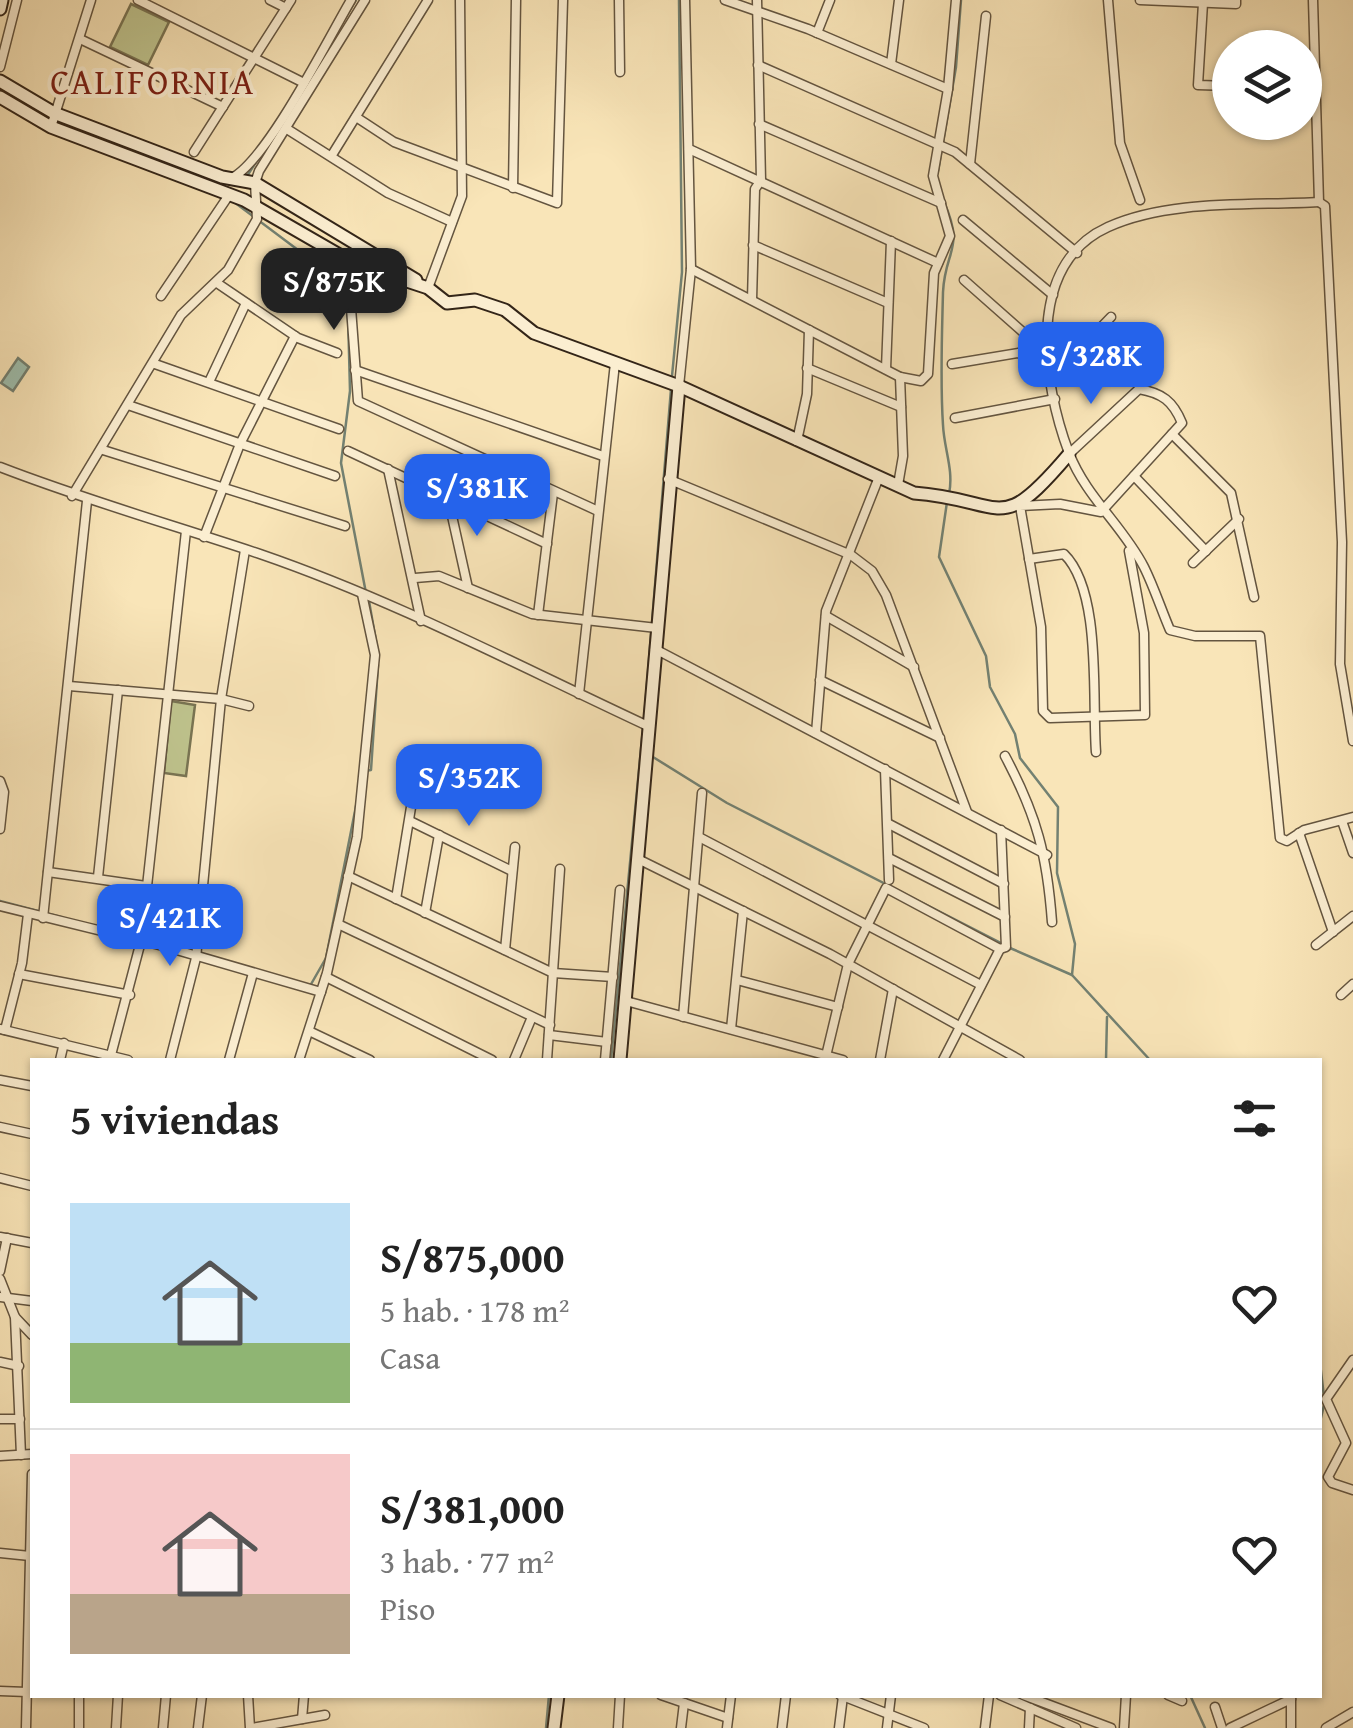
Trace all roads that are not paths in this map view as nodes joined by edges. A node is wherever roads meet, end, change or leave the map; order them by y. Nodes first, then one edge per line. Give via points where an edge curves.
1 (2, 0) edge
2 (17, 0) edge
3 (91, 0) edge
4 (138, 0) edge
5 (270, 0) edge
6 (351, 0) edge
7 (365, 0) edge
8 (428, 0) edge
9 (460, 0) edge
10 (516, 0) edge
11 (563, 0) edge
12 (620, 0) edge
13 (686, 0) edge
14 (725, 0) edge
15 (757, 0) edge
16 (830, 0) edge
17 (899, 0) edge
18 (956, 0) edge
19 (1108, 0) edge
20 (1140, 0) edge
21 (1236, 0) edge
22 (1313, 0) edge
23 (1202, 3) junction
24 (288, 4) edge
25 (0, 9) edge
26 (757, 11) junction
27 (986, 16) dead end
28 (817, 33) junction
29 (80, 39) junction
30 (256, 56) junction
31 (891, 64) junction
32 (758, 65) junction
33 (0, 66) edge
34 (620, 72) dead end
35 (0, 81) edge
36 (307, 85) junction
37 (1212, 85) edge
38 (948, 89) junction
39 (0, 97) edge
40 (223, 107) junction
41 (54, 113) junction
42 (356, 117) junction
43 (760, 124) junction
44 (51, 127) junction
45 (287, 129) junction
46 (940, 144) junction
47 (689, 149) junction
48 (194, 152) dead end
49 (332, 155) junction
50 (970, 164) junction
51 (465, 170) junction
52 (232, 178) junction
53 (760, 180) junction
54 (255, 184) junction
55 (513, 188) junction
56 (229, 194) junction
57 (1140, 200) dead end
58 (1319, 202) junction
59 (941, 203) junction
60 (258, 208) junction
61 (963, 220) dead end
62 (452, 222) junction
63 (891, 241) junction
64 (753, 245) junction
65 (1077, 253) junction
66 (938, 263) junction
67 (354, 264) junction
68 (691, 268) junction
69 (964, 280) dead end
70 (217, 283) junction
71 (428, 288) junction
72 (1053, 295) junction
73 (161, 296) dead end
74 (752, 300) junction
75 (246, 304) junction
76 (888, 304) junction
77 (1111, 317) dead end
78 (808, 330) junction
79 (294, 336) junction
80 (1044, 349) junction
81 (337, 353) dead end
82 (615, 363) junction
83 (155, 364) junction
84 (952, 364) dead end
85 (808, 368) junction
86 (886, 369) junction
87 (355, 370) junction
88 (900, 377) junction
89 (1051, 379) junction
90 (209, 382) junction
91 (679, 386) junction
92 (262, 400) junction
93 (1055, 400) junction
94 (128, 405) junction
95 (901, 407) junction
96 (955, 418) dead end
97 (339, 428) dead end
98 (1172, 434) junction
99 (797, 441) junction
100 (240, 444) junction
101 (103, 450) junction
102 (348, 451) dead end
103 (1070, 454) junction
104 (603, 456) junction
105 (0, 466) edge
106 (388, 469) junction
107 (335, 476) dead end
108 (1134, 476) junction
109 (879, 477) junction
110 (668, 479) junction
111 (898, 485) junction
112 (222, 488) junction
113 (553, 494) junction
114 (72, 496) junction
115 (448, 498) junction
116 (86, 500) junction
117 (1020, 506) junction
118 (598, 511) junction
119 (1101, 512) junction
120 (1240, 520) junction
121 (345, 526) dead end
122 (186, 531) junction
123 (204, 537) junction
124 (547, 544) junction
125 (1128, 546) junction
126 (245, 550) junction
127 (1206, 551) junction
128 (850, 555) junction
129 (1029, 559) junction
130 (1193, 563) dead end
131 (414, 578) junction
132 (468, 588) junction
133 (362, 594) junction
134 (1254, 597) dead end
135 (538, 615) junction
136 (826, 616) junction
137 (421, 621) junction
138 (586, 622) junction
139 (657, 628) junction
140 (655, 648) junction
141 (914, 668) junction
142 (820, 680) junction
143 (68, 686) junction
144 (118, 690) junction
145 (579, 694) junction
146 (167, 695) junction
147 (221, 699) junction
148 (249, 706) dead end
149 (1094, 716) junction
150 (650, 727) junction
151 (816, 733) junction
152 (940, 738) junction
153 (1353, 741) edge
154 (1096, 752) dead end
155 (1005, 756) dead end
156 (884, 769) junction
157 (0, 781) edge
158 (702, 793) dead end
159 (413, 795) dead end
160 (967, 812) junction
161 (1353, 818) edge
162 (1342, 820) junction
163 (410, 821) junction
164 (888, 824) junction
165 (0, 829) edge
166 (1001, 830) junction
167 (1299, 833) junction
168 (438, 835) junction
169 (699, 837) junction
170 (514, 847) dead end
171 (1353, 853) edge
172 (1046, 855) junction
173 (890, 858) junction
174 (640, 860) junction
175 (560, 868) dead end
176 (512, 871) junction
177 (48, 872) junction
178 (348, 876) junction
179 (98, 877) junction
180 (889, 880) dead end
181 (1004, 884) junction
182 (146, 886) junction
183 (694, 888) junction
184 (620, 890) dead end
185 (396, 899) junction
186 (0, 906) edge
187 (743, 911) junction
188 (425, 913) junction
189 (28, 914) junction
190 (1353, 916) edge
191 (1006, 917) junction
192 (43, 918) junction
193 (1052, 922) dead end
194 (338, 924) junction
195 (868, 925) junction
196 (1333, 932) junction
197 (141, 941) junction
198 (1316, 945) dead end
199 (1000, 949) junction
200 (505, 950) junction
201 (196, 958) junction
202 (848, 964) junction
203 (252, 973) junction
204 (19, 974) junction
205 (553, 974) junction
206 (613, 977) junction
207 (326, 978) junction
208 (736, 980) junction
209 (1353, 984) edge
210 (982, 985) junction
211 (893, 989) junction
212 (322, 992) junction
213 (130, 995) junction
214 (1341, 995) dead end
215 (626, 1001) junction
216 (838, 1007) junction
217 (683, 1016) junction
218 (532, 1017) junction
219 (960, 1026) junction
220 (731, 1029) junction
221 (3, 1030) edge
222 (309, 1030) junction
223 (550, 1030) junction
224 (64, 1043) junction
225 (606, 1051) edge
226 (112, 1055) junction
227 (820, 1056) edge
228 (622, 1057) edge
229 (60, 1058) edge
230 (122, 1058) edge
231 (171, 1058) edge
232 (230, 1058) edge
233 (301, 1058) edge
234 (366, 1058) edge
235 (488, 1058) edge
236 (515, 1058) edge
237 (548, 1058) edge
238 (880, 1058) edge
239 (943, 1058) edge
240 (1016, 1058) edge
241 (0, 1080) edge
242 (30, 1086) edge
243 (0, 1127) edge
244 (30, 1134) edge
245 (0, 1178) edge
246 (30, 1186) edge
247 (4, 1238) edge
248 (30, 1243) edge
249 (0, 1271) edge
250 (0, 1278) edge
251 (5, 1297) edge
252 (30, 1301) edge
253 (15, 1318) junction
254 (30, 1334) edge
255 (1353, 1360) edge
256 (0, 1362) edge
257 (18, 1366) junction
258 (0, 1419) edge
259 (20, 1419) junction
260 (30, 1454) edge
261 (21, 1455) junction
262 (0, 1456) edge
263 (1353, 1490) edge
264 (0, 1553) edge
265 (30, 1556) joint
266 (0, 1691) edge
267 (27, 1692) junction
268 (79, 1698) edge
269 (118, 1698) edge
270 (166, 1698) edge
271 (202, 1698) edge
272 (248, 1698) edge
273 (303, 1698) edge
274 (558, 1698) edge
275 (620, 1698) edge
276 (670, 1698) edge
277 (731, 1698) edge
278 (786, 1698) edge
279 (841, 1698) edge
280 (846, 1698) edge
281 (891, 1698) edge
282 (988, 1698) edge
283 (1013, 1698) edge
284 (1031, 1698) edge
285 (1126, 1698) edge
286 (1175, 1698) edge
287 (1289, 1698) edge
288 (1291, 1698) edge
289 (1182, 1701) dead end
290 (684, 1703) junction
291 (1216, 1707) dead end
292 (1030, 1708) junction
293 (1353, 1712) edge
294 (889, 1714) junction
295 (325, 1716) dead end
296 (298, 1723) edge
297 (728, 1723) edge
298 (1071, 1727) edge
299 (26, 1728) edge
300 (79, 1728) edge
301 (116, 1728) edge
302 (163, 1728) edge
303 (198, 1728) edge
304 (251, 1728) edge
305 (554, 1728) edge
306 (618, 1728) edge
307 (681, 1728) edge
308 (782, 1728) edge
309 (838, 1728) edge
310 (887, 1728) edge
311 (924, 1728) edge
312 (986, 1728) edge
313 (1028, 1728) edge
314 (1111, 1728) edge
315 (1124, 1728) edge
316 (1222, 1728) edge
317 (1230, 1728) edge
318 (1291, 1728) edge
319 (1326, 1728) edge

1 - 25 street
2 - 33 street
3 - 29 street
4 - 30 street
5 - 24 street
6 - 36 street
7 - 36 street
8 - 42 street
9 - 51 street
10 - 55 street
11 - 55 street via 556,203
12 - 34 street
13 - 47 street
14 - 26 street
15 - 26 street
16 - 28 street
17 - 31 street
18 - 38 street
19 - 57 street via 1120,144
20 - 23 street
21 - 23 street
22 - 58 street
23 - 37 street via 1198,84
24 - 30 street
26 - 28 street
26 - 32 street
27 - 50 street
28 - 31 street
29 - 40 street
29 - 41 street
30 - 36 street
30 - 40 street
31 - 38 street
32 - 43 street
32 - 46 street
35 - 41 street
36 - 45 street
36 - 52 street
38 - 46 street
39 - 44 street
40 - 48 street
41 - 44 street
41 - 52 street
42 - 49 street
42 - 51 street via 394,142
43 - 53 street
43 - 59 street
44 - 56 street
45 - 49 street
45 - 54 street
46 - 50 street
46 - 59 street via 933,176
47 - 53 street
47 - 68 street
49 - 62 street via 388,193
50 - 65 street
51 - 55 street
51 - 62 street
52 - 54 street
53 - 63 street
53 - 64 street
54 - 60 street
54 - 71 street
56 - 60 street
56 - 73 street
58 - 65 street via 1134,218 1105,228
58 - 153 street via 1325,206 1340,503 1340,664
59 - 66 street via 950,236
60 - 67 street
60 - 70 street via 254,226
61 - 72 street
62 - 71 street
63 - 66 street
63 - 76 street
64 - 74 street
64 - 76 street
65 - 72 street
66 - 88 street via 928,374 921,382
67 - 71 street
67 - 87 street
68 - 74 street
68 - 91 street
69 - 80 street
70 - 75 street
70 - 83 street via 181,315
71 - 82 street via 446,303 495,306 534,333
72 - 80 street
74 - 78 street
75 - 79 street
75 - 90 street
76 - 86 street
77 - 89 street
78 - 85 street
78 - 86 street
79 - 81 street
79 - 92 street
80 - 84 street
80 - 89 street
82 - 91 street
82 - 104 street
83 - 90 street
83 - 94 street
85 - 95 street
85 - 99 street
86 - 88 street
87 - 104 street
87 - 113 street via 358,401
88 - 95 street
89 - 93 street
90 - 92 street
91 - 99 street
91 - 110 street
92 - 97 street
92 - 100 street
93 - 96 street
93 - 103 street
94 - 100 street
94 - 101 street
95 - 111 street
98 - 103 street via 1182,423 1177,410 1158,392 1139,388
98 - 108 street
98 - 120 street via 1231,493
99 - 109 street
100 - 107 street
100 - 112 street
101 - 112 street
101 - 114 street
102 - 106 street
103 - 117 street
103 - 119 street
104 - 118 street
105 - 114 street
106 - 115 street
106 - 131 street
108 - 119 street
108 - 127 street
109 - 111 street
109 - 128 street
110 - 128 street
110 - 139 street
111 - 117 street via 993,510
112 - 121 street
112 - 123 street
113 - 118 street
113 - 124 street
114 - 116 street
115 - 124 street
115 - 132 street
116 - 122 street
116 - 143 street
117 - 119 street
117 - 129 street
118 - 138 street
119 - 125 street
120 - 127 street
120 - 134 street
122 - 123 street
122 - 146 street
123 - 126 street
124 - 135 street
125 - 149 street via 1144,632 1145,715
125 - 167 street via 1143,564 1170,630 1260,636 1278,834 1287,840
126 - 133 street
126 - 147 street
127 - 130 street
128 - 136 street
128 - 141 street via 878,580
129 - 149 street via 1064,554 1078,568 1090,626
129 - 149 street via 1042,627 1043,711 1055,719
131 - 132 street via 439,576
131 - 137 street
132 - 135 street
133 - 137 street
133 - 178 street via 375,656
135 - 138 street
136 - 141 street
136 - 142 street
137 - 145 street
138 - 139 street
138 - 145 street
139 - 140 street
140 - 150 street
140 - 151 street
141 - 152 street
142 - 151 street
142 - 152 street
143 - 144 street
143 - 177 street
144 - 146 street
144 - 179 street
145 - 150 street
146 - 147 street
146 - 182 street
147 - 148 street
147 - 201 street
149 - 154 street
150 - 174 street
151 - 156 street
152 - 160 street
155 - 172 street via 1032,808
156 - 160 street
156 - 164 street
157 - 165 street
158 - 169 street
159 - 163 street
160 - 166 street
161 - 162 street
162 - 167 street
162 - 171 street
163 - 168 street
163 - 185 street
164 - 173 street
164 - 181 street
166 - 172 street
166 - 181 street
167 - 196 street
168 - 176 street
168 - 188 street
169 - 183 street
169 - 195 street
170 - 176 street
172 - 193 street
173 - 180 street
173 - 191 street
174 - 183 street
174 - 215 street
175 - 205 street
176 - 200 street
177 - 179 street
177 - 192 street
178 - 185 street
178 - 194 street
179 - 182 street
181 - 191 street
182 - 197 street
183 - 187 street
183 - 217 street
184 - 206 street
185 - 188 street
186 - 189 street
187 - 202 street
187 - 208 street
188 - 200 street
189 - 192 street
189 - 204 street
190 - 196 street
191 - 199 street via 1007,942
192 - 197 street
194 - 207 street
194 - 218 street
195 - 199 street via 886,888
195 - 202 street
195 - 210 street
196 - 198 street
197 - 201 street
197 - 213 street
199 - 210 street
200 - 205 street
201 - 203 street
201 - 231 street
202 - 211 street
202 - 216 street
203 - 212 street
203 - 232 street
204 - 213 street
204 - 221 street
205 - 206 street
205 - 223 street
206 - 225 street
207 - 212 street
207 - 235 street
208 - 216 street
208 - 220 street
209 - 214 street
210 - 219 street
211 - 219 street
211 - 238 street
212 - 222 street
213 - 226 street
215 - 217 street
215 - 228 street
216 - 227 street
217 - 220 street
218 - 223 street
218 - 236 street
219 - 239 street
219 - 240 street
220 - 227 street
221 - 224 street
222 - 233 street
222 - 234 street
223 - 225 street
223 - 237 street
224 - 226 street
224 - 229 street
225 - 228 street
226 - 230 street
241 - 242 street
243 - 244 street
245 - 246 street
247 - 248 street
247 - 249 street
250 - 251 street
251 - 252 street
251 - 253 street
253 - 254 street
253 - 257 street
255 - 263 street via 1326,1399 1346,1442 1328,1477
256 - 257 street
257 - 259 street
258 - 259 street
259 - 261 street
260 - 261 street
261 - 262 street
264 - 265 street
265 - 267 street
266 - 267 street
267 - 299 street
268 - 300 street
269 - 301 street
270 - 302 street
271 - 303 street
272 - 304 street
273 - 296 street
274 - 305 street
275 - 306 street
276 - 290 street
277 - 297 street
278 - 308 street
279 - 309 street
280 - 294 street
281 - 294 street
282 - 312 street
283 - 292 street
284 - 314 street
285 - 315 street
286 - 289 street
287 - 317 street
288 - 318 street
290 - 297 street
290 - 307 street
291 - 316 street
292 - 298 street
292 - 313 street
293 - 319 street
294 - 310 street
294 - 311 street
295 - 296 street
296 - 304 street

